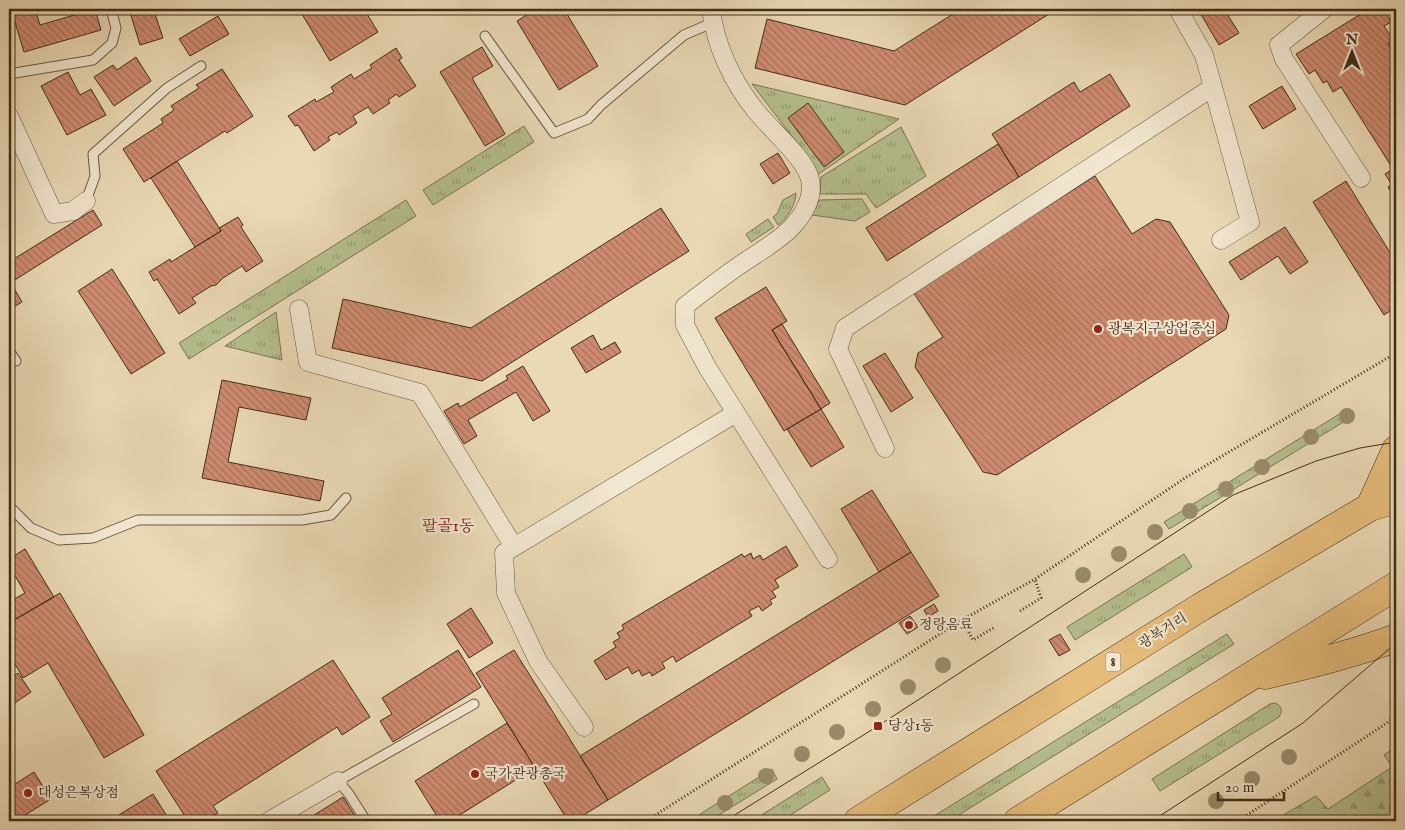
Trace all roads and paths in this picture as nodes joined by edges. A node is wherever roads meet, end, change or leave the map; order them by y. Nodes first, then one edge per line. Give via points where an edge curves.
1 (111, 9) edge
2 (1178, 9) edge
3 (1324, 9) edge
4 (711, 16) edge
5 (485, 36) dead end
6 (201, 66) dead end
7 (9, 74) edge
8 (1212, 87) junction
9 (9, 116) edge
10 (1361, 178) dead end
11 (86, 201) joint
12 (1221, 240) dead end
13 (299, 309) dead end
14 (9, 351) edge
15 (1396, 353) edge
16 (16, 361) dead end
17 (736, 412) junction
18 (885, 448) dead end
19 (1396, 450) edge
20 (346, 498) dead end
21 (1396, 499) edge
22 (9, 506) edge
23 (1370, 507) junction
24 (514, 547) junction
25 (828, 559) dead end
26 (1035, 579) junction
27 (1396, 586) edge
28 (1020, 612) dead end
29 (962, 620) junction
30 (994, 627) dead end
31 (1396, 638) edge
32 (1246, 678) junction
33 (474, 704) dead end
34 (1396, 717) edge
35 (584, 727) dead end
36 (338, 781) junction
37 (269, 821) edge
38 (366, 821) edge
39 (646, 821) edge
40 (858, 821) edge
41 (1018, 821) edge
42 (1238, 821) edge

1 - 7 lane via 116,28 112,43 92,60
2 - 8 street via 1204,55
3 - 10 street via 1279,45 1284,59
4 - 5 lane via 601,104 588,119 554,133
4 - 17 street via 728,67 756,111 810,178 811,195 792,227 685,306 685,325
6 - 11 lane via 167,88 92,154 95,176
8 - 12 street via 1250,222
8 - 18 street via 845,328 838,349
9 - 11 street via 54,214 73,211
13 - 24 street via 308,362 420,393
14 - 16 lane
15 - 26 path via 1185,478
17 - 24 street
17 - 25 street
19 - 23 highway
20 - 22 lane via 331,515 302,520 138,520 93,538 58,540 31,528
21 - 23 highway, 광복거리 / 8
23 - 40 highway, 광복거리 / 8 via 1201,607
24 - 35 street via 504,553 506,593 538,661
26 - 28 path via 1041,598
26 - 29 path
27 - 32 highway
29 - 30 path via 973,640
29 - 39 path
31 - 32 highway via 1305,666
32 - 41 highway
33 - 36 lane
34 - 42 path
36 - 37 street
36 - 38 lane

